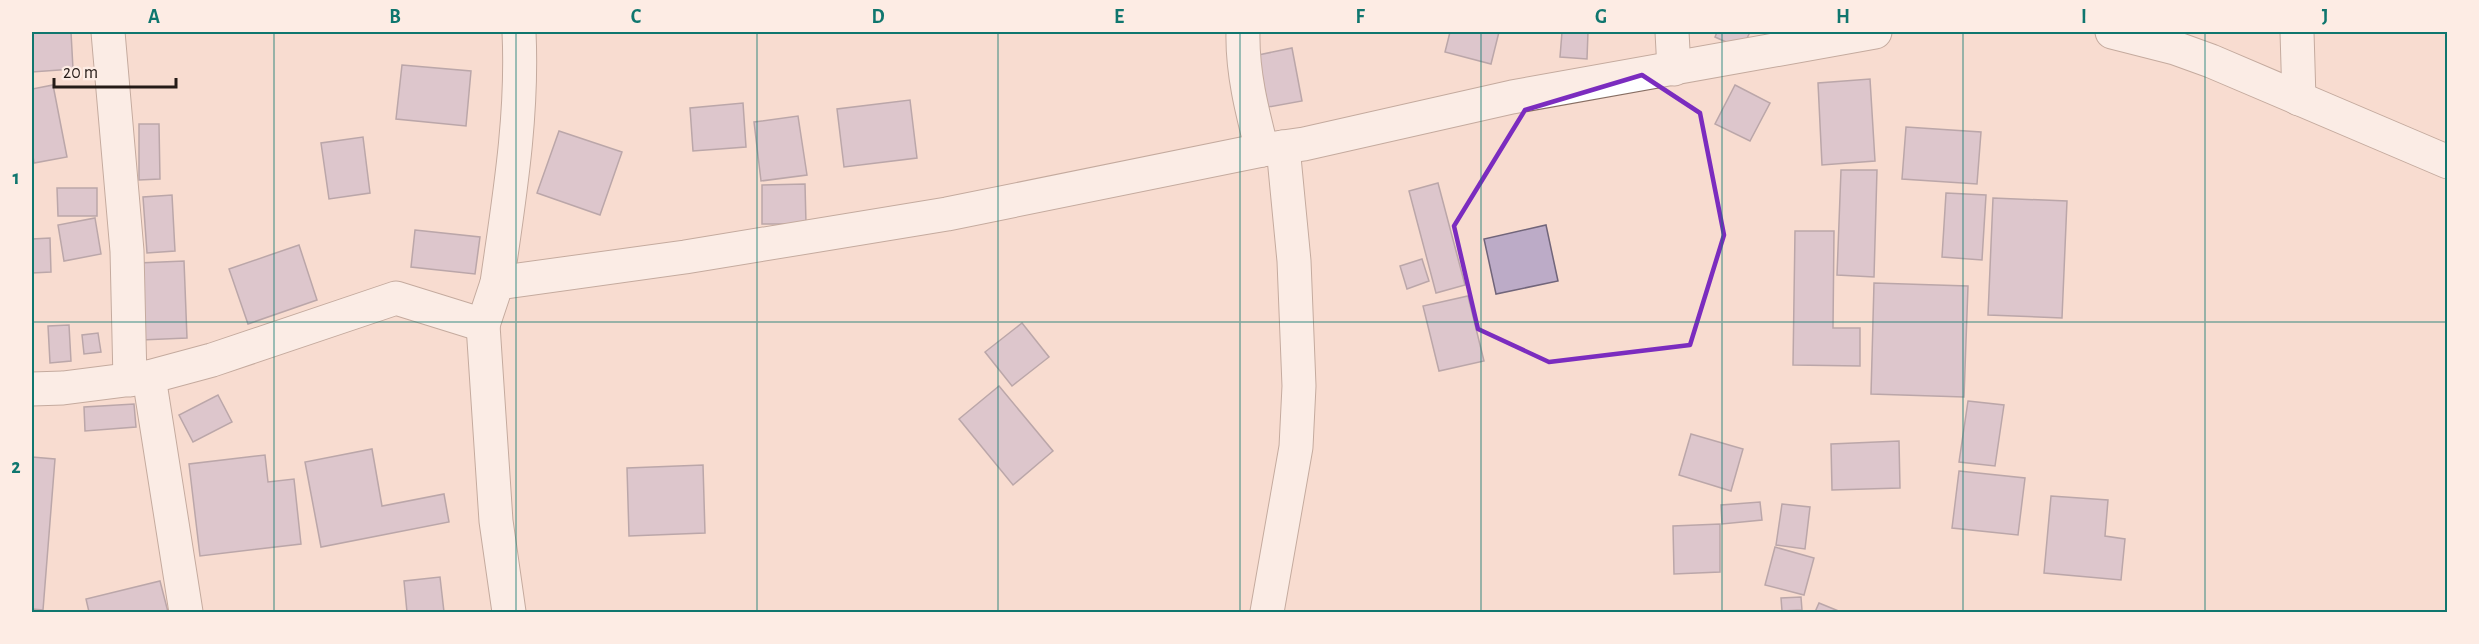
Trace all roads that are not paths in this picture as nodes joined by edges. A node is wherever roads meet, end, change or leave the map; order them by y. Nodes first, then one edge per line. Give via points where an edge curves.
1 (108, 32) edge
2 (519, 32) edge
3 (1243, 32) edge
4 (1672, 32) edge
5 (1875, 32) edge
6 (2112, 32) edge
7 (2297, 32) edge
8 (1674, 69) junction
9 (2299, 99) junction
10 (1272, 149) junction
11 (2448, 162) edge
12 (497, 284) junction
13 (483, 325) junction
14 (139, 379) junction
15 (32, 389) edge
16 (186, 612) edge
17 (509, 612) edge
18 (1267, 612) edge

1 - 14 street
2 - 12 street via 518,134
3 - 10 street via 1249,98
4 - 8 street
5 - 8 street
6 - 9 street via 2175,48
7 - 9 street
8 - 10 street via 1512,97
9 - 11 street
10 - 12 street via 947,214
10 - 18 street via 1294,261 1299,386 1296,447
12 - 13 street
13 - 14 street via 396,298 212,360
13 - 17 street via 496,521
14 - 15 street
14 - 16 street

